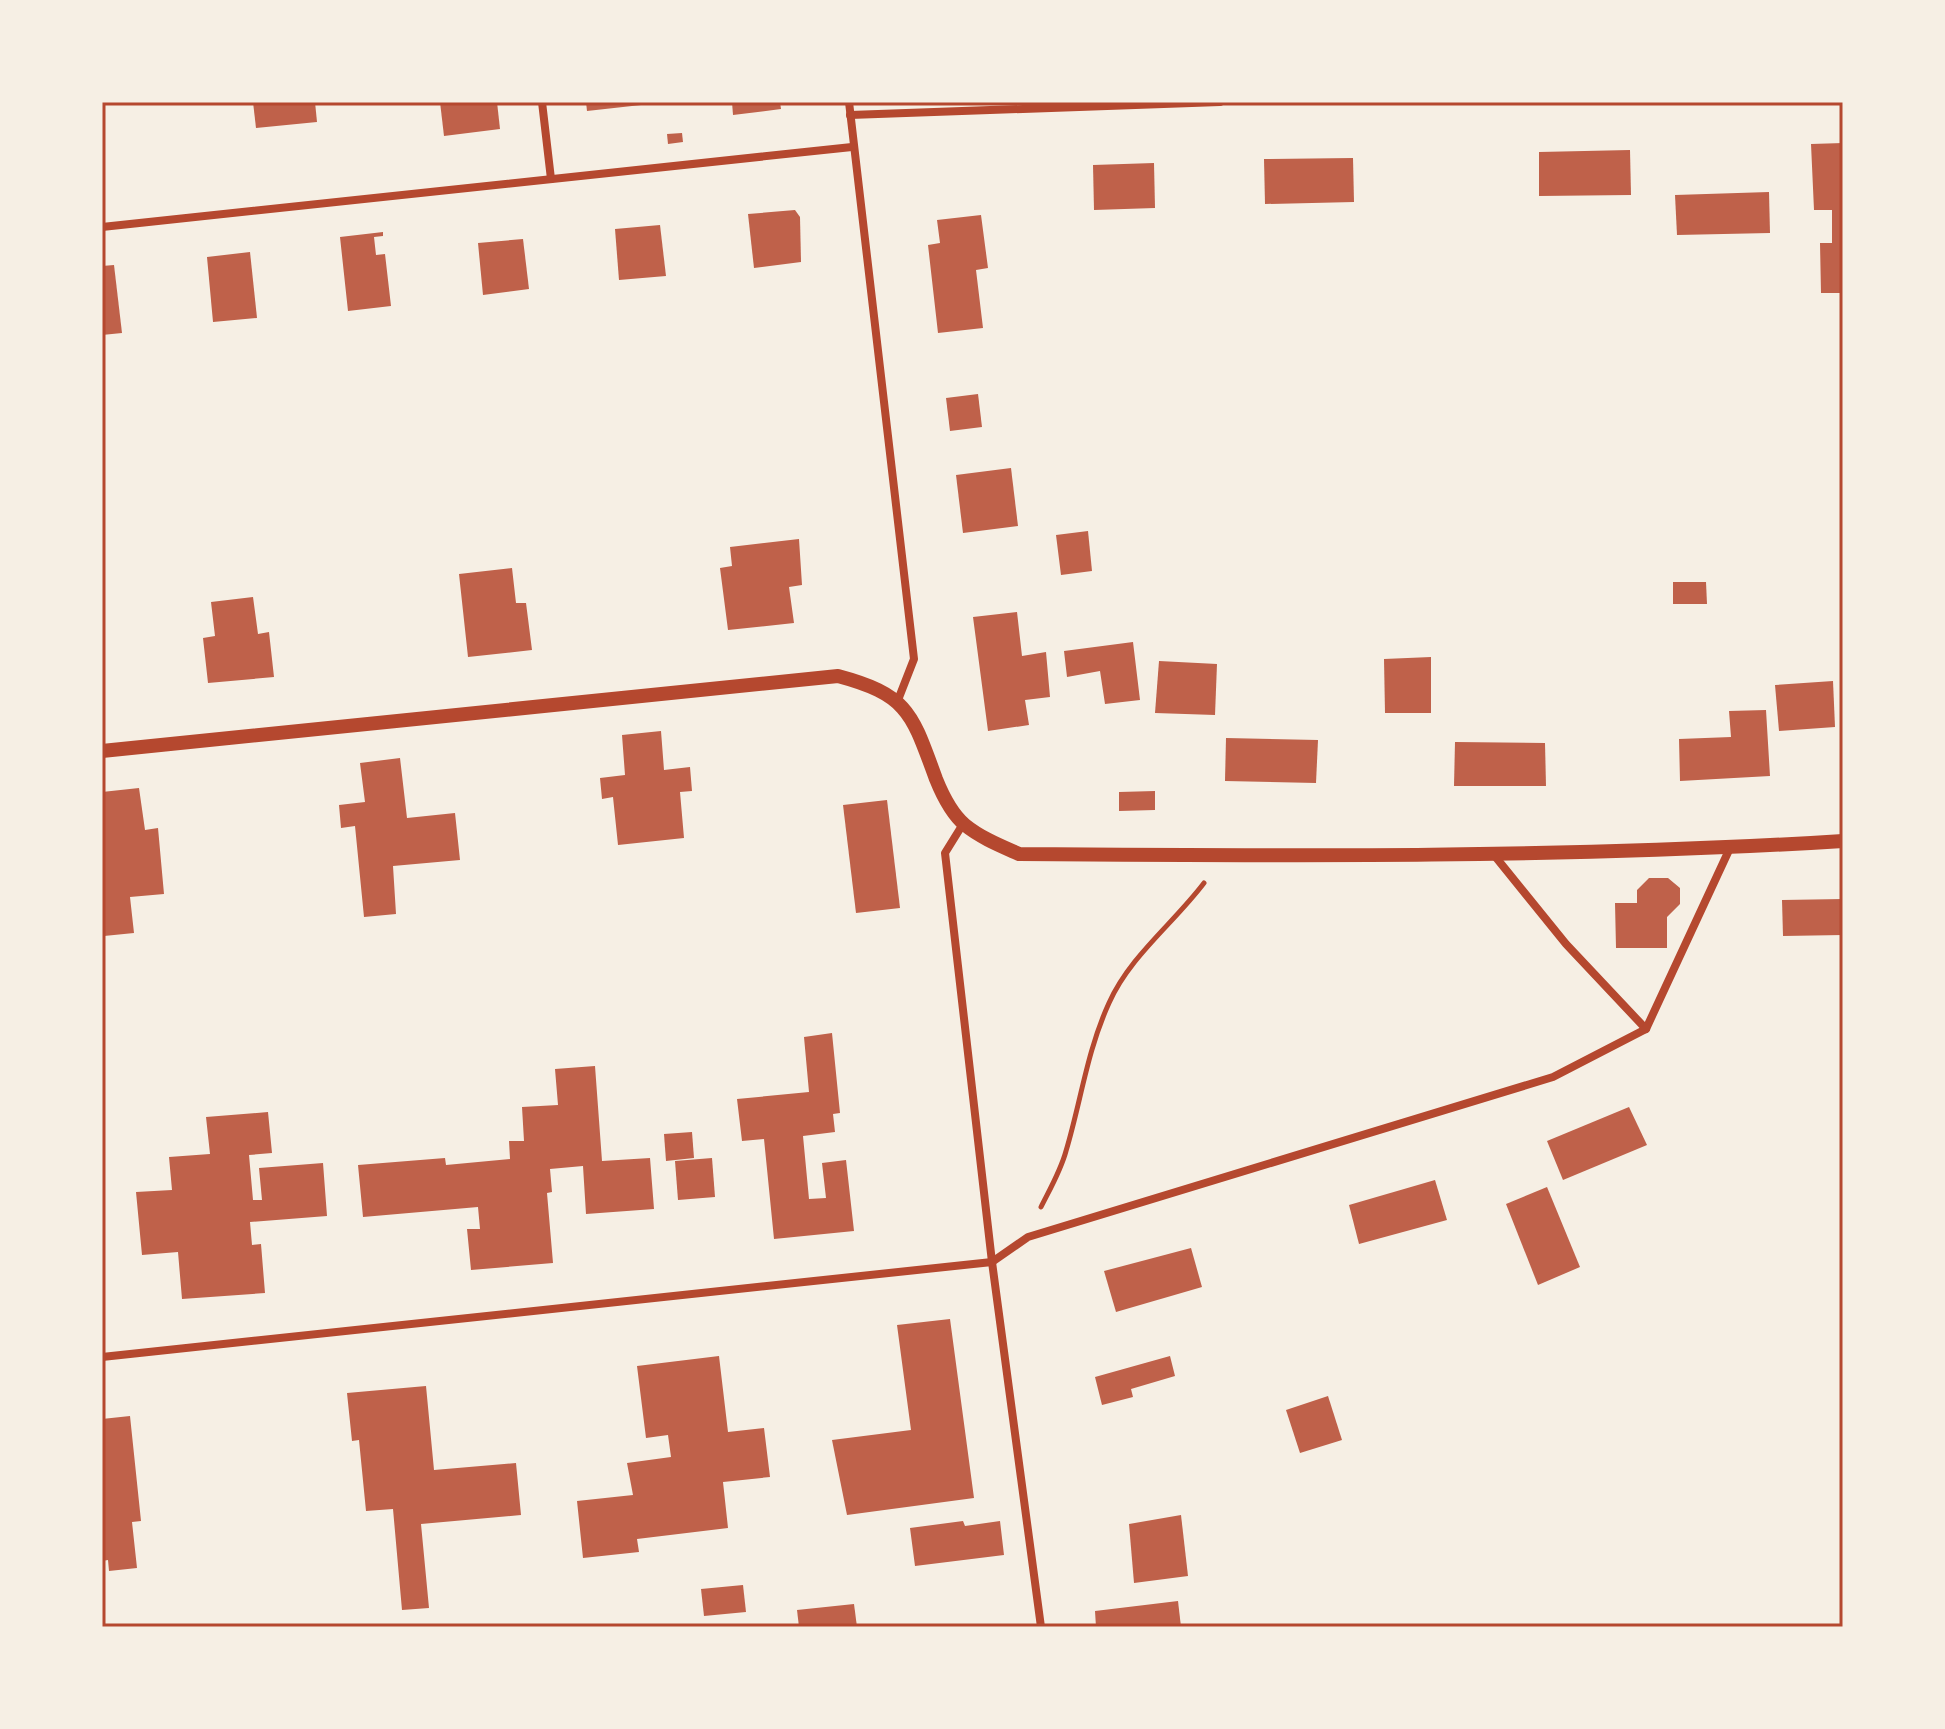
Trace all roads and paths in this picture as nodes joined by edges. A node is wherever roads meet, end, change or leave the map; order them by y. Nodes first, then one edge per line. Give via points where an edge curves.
1 (542, 102) edge
2 (849, 102) edge
3 (1220, 102) edge
4 (850, 115) junction
5 (852, 147) junction
6 (551, 179) junction
7 (102, 227) edge
8 (898, 700) junction
9 (102, 751) edge
10 (963, 824) junction
11 (1843, 841) edge
12 (1730, 848) junction
13 (1494, 854) junction
14 (1224, 855) junction
15 (1646, 1029) junction
16 (1028, 1237) junction
17 (992, 1262) junction
18 (102, 1357) edge
19 (1041, 1627) edge

1 - 6 street
2 - 4 street
3 - 4 street
4 - 5 street
5 - 6 street
5 - 8 street via 914,659
6 - 7 street
8 - 9 street via 870,684 838,676
8 - 10 street via 917,727 942,793
10 - 14 street via 1019,854
10 - 17 street via 945,853
11 - 12 street
12 - 13 street
12 - 15 street
13 - 14 street
13 - 15 street via 1566,944
14 - 16 path via 1181,913 1138,956 1109,1001 1086,1063 1066,1153
15 - 16 street via 1553,1077
16 - 17 street
17 - 18 street
17 - 19 street

